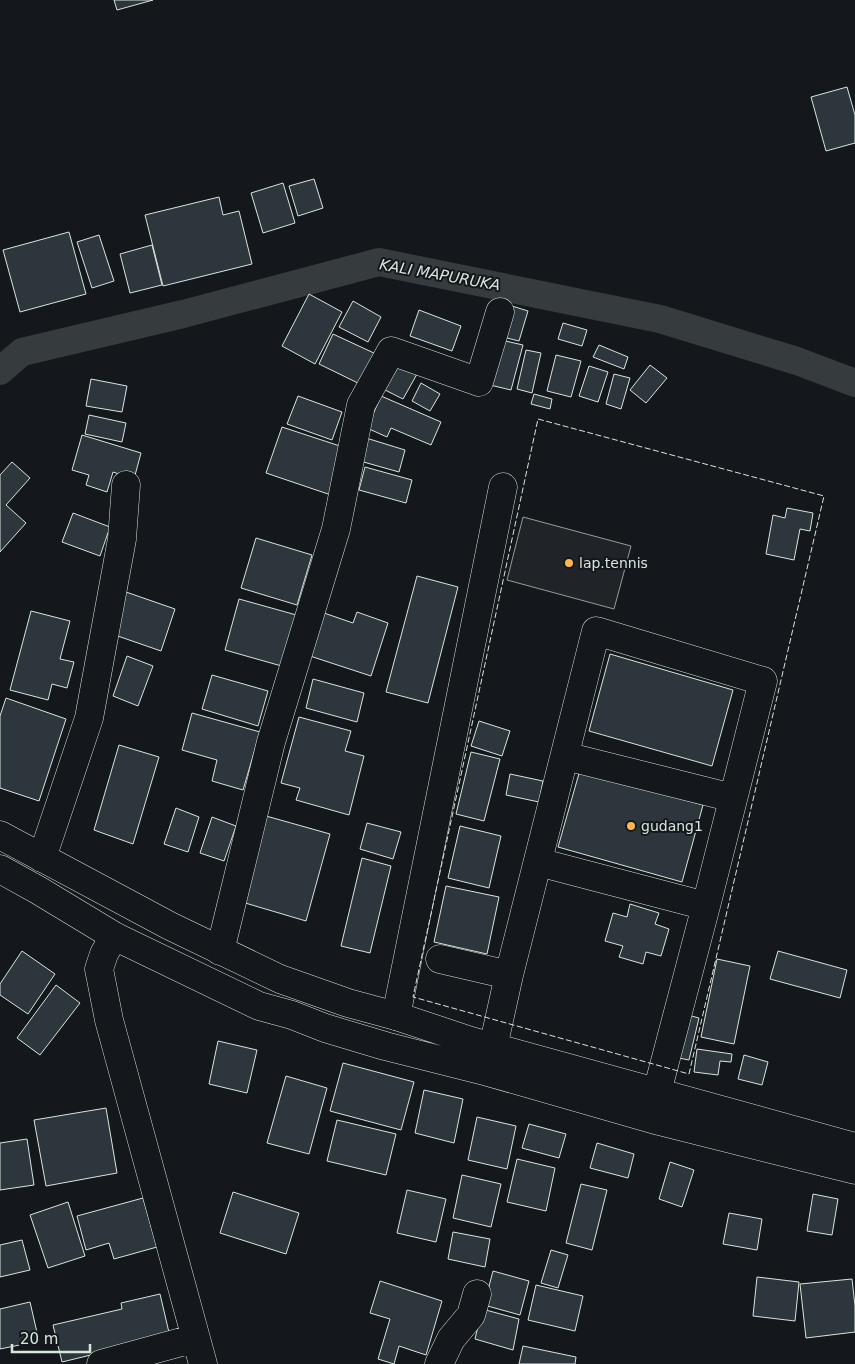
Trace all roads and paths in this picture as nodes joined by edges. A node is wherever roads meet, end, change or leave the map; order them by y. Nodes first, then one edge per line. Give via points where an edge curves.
1 (500, 312) dead end
2 (126, 485) dead end
3 (503, 487) dead end
4 (565, 756) junction
5 (733, 798) junction
6 (0, 835) edge
7 (42, 858) junction
8 (538, 862) junction
9 (0, 869) edge
10 (706, 906) junction
11 (114, 936) junction
12 (220, 951) junction
13 (440, 959) dead end
14 (509, 976) junction
15 (396, 1016) junction
16 (490, 1060) junction
17 (657, 1092) junction
18 (855, 1147) edge
19 (855, 1170) edge
20 (477, 1294) dead end
21 (199, 1351) edge
22 (101, 1364) edge
23 (439, 1364) edge

1 - 12 main road via 479,382 390,350 361,405 336,529 271,742
2 - 7 main road via 122,539 89,718
3 - 15 main road
4 - 5 main road
4 - 5 main road via 596,631 763,681
4 - 8 main road
5 - 10 main road
6 - 7 main road
7 - 12 main road
8 - 10 main road
8 - 14 main road
9 - 11 main road
10 - 17 main road
11 - 16 main road via 259,1006 325,1028 385,1046
11 - 21 main road via 99,969 109,1020
12 - 15 main road via 280,980
13 - 14 main road
14 - 16 main road
15 - 16 main road via 471,1041
16 - 17 main road
16 - 19 main road via 659,1121
17 - 18 main road
20 - 23 main road via 471,1315 451,1339
21 - 22 main road

